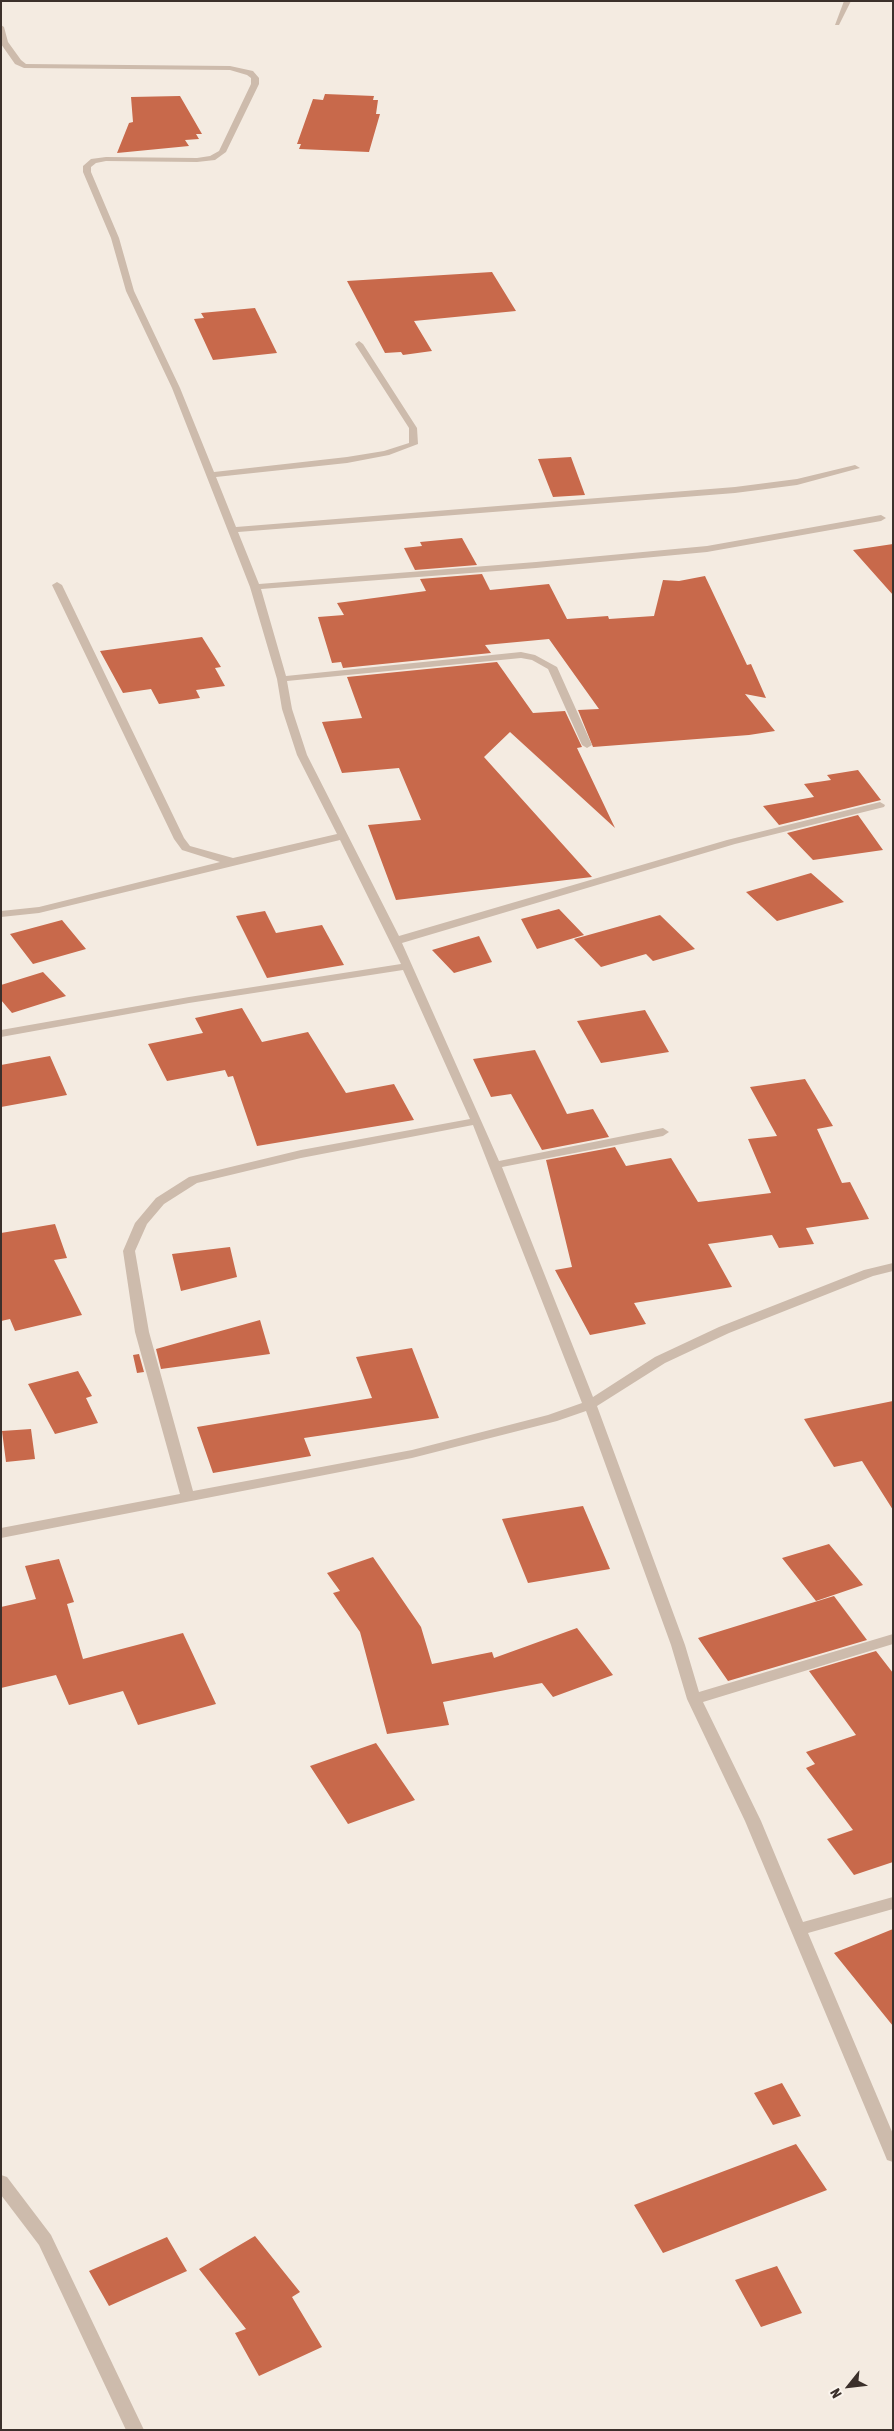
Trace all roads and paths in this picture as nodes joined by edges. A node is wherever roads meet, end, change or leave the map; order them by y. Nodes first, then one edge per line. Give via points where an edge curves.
1 (848, 1) edge
2 (837, 24) dead end
3 (1, 27) edge
4 (3, 42) edge
5 (359, 344) dead end
6 (855, 468) dead end
7 (211, 475) junction
8 (881, 518) dead end
9 (233, 530) junction
10 (57, 585) dead end
11 (255, 587) junction
12 (282, 679) junction
13 (587, 745) dead end
14 (880, 805) dead end
15 (344, 836) junction
16 (232, 862) junction
17 (1, 914) edge
18 (396, 941) junction
19 (408, 966) junction
20 (1, 1034) edge
21 (477, 1121) junction
22 (663, 1132) dead end
23 (495, 1165) junction
24 (893, 1267) edge
25 (590, 1405) junction
26 (188, 1498) junction
27 (1, 1533) edge
28 (893, 1639) edge
29 (694, 1699) junction
30 (893, 1903) edge
31 (799, 1929) junction
32 (893, 2156) edge
33 (1, 2182) edge
34 (135, 2430) edge

1 - 2 street
3 - 4 street
4 - 7 street via 24,66 230,68 250,73 255,78 222,152 212,158 106,159 87,166 91,185 115,238 130,291 176,388
5 - 7 street via 413,428 414,444 346,460
6 - 9 street via 797,482 735,490
7 - 9 street
8 - 11 street via 707,549
9 - 11 street
10 - 16 street via 179,839 186,848
11 - 12 street
12 - 13 street via 508,655 535,658 552,667
12 - 15 street via 287,709 302,755
14 - 18 street via 731,842
15 - 16 street
15 - 18 street
16 - 17 street via 39,910
18 - 19 street
19 - 20 street via 188,1000
19 - 21 street
21 - 23 street
21 - 26 street via 300,1154 193,1180 160,1201 141,1223 129,1251 142,1332
22 - 23 street
23 - 25 street
24 - 25 street via 869,1273 724,1330 660,1360
25 - 26 street via 542,1421 412,1454
25 - 29 street via 678,1645
26 - 27 street
28 - 29 street
29 - 31 street via 753,1821
30 - 31 street
31 - 32 street
33 - 34 street via 45,2240

